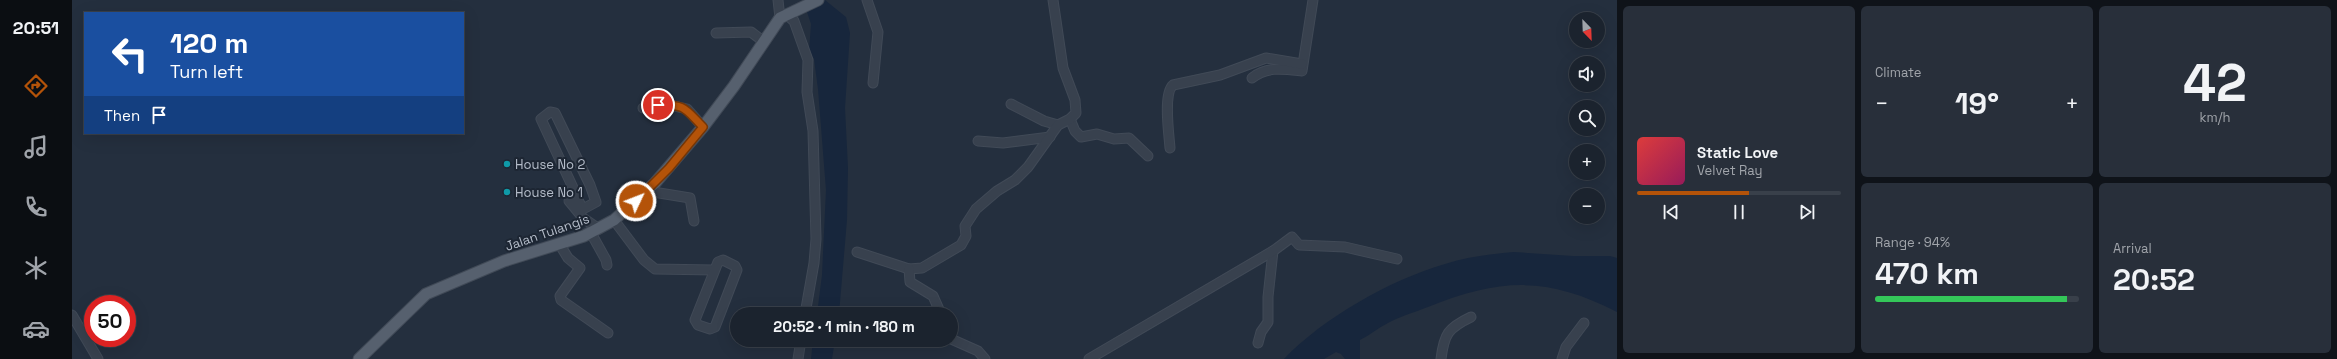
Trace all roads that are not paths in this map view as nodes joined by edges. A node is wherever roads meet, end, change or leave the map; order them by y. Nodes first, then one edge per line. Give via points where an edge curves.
1 (778, 0) edge
2 (818, 0) edge
3 (867, 0) edge
4 (1053, 0) edge
5 (1313, 0) edge
6 (784, 16) junction
7 (716, 33) dead end
8 (763, 41) junction
9 (1302, 64) junction
10 (1252, 78) dead end
11 (873, 83) dead end
12 (1011, 104) dead end
13 (643, 108) dead end
14 (1070, 119) junction
15 (1058, 125) junction
16 (703, 127) junction
17 (1050, 137) junction
18 (978, 141) dead end
19 (1170, 148) dead end
20 (1148, 156) dead end
21 (647, 191) junction
22 (575, 195) junction
23 (614, 220) junction
24 (694, 221) dead end
25 (593, 232) junction
26 (560, 245) junction
27 (856, 252) dead end
28 (1273, 252) junction
29 (1397, 259) dead end
30 (607, 265) dead end
31 (909, 269) junction
32 (714, 270) junction
33 (807, 307) edge
34 (938, 307) edge
35 (72, 315) edge
36 (1471, 317) dead end
37 (1584, 323) dead end
38 (608, 334) dead end
39 (958, 342) edge
40 (1258, 343) dead end
41 (800, 347) edge
42 (98, 359) edge
43 (359, 359) edge
44 (798, 359) edge
45 (985, 359) edge
46 (1089, 359) edge
47 (1441, 359) edge
48 (1562, 359) edge

1 - 6 street
2 - 6 main road, Jalan Tulangis
3 - 11 street via 878,32
4 - 14 street via 1063,68 1075,100 1076,113
5 - 9 street
6 - 8 main road, Jalan Tulangis
6 - 33 street via 794,21 808,60 807,92 813,131 816,239
7 - 8 street via 751,32
8 - 16 main road, Jalan Tulangis
9 - 10 street via 1302,71 1267,70
9 - 19 street via 1266,58 1220,75 1173,84 1170,89 1167,119
12 - 15 street via 1044,121
13 - 16 street via 658,105 678,106 686,109
14 - 15 street
14 - 20 street via 1081,137 1090,134 1114,139 1129,138
15 - 17 street
16 - 21 main road, Jalan Tulangis
17 - 18 street via 1003,143
17 - 31 street via 1015,180 997,191 972,214 961,246 922,268
21 - 23 main road, Jalan Tulangis
21 - 24 street via 690,198
22 - 22 street via 541,119 550,112 555,113 596,202 583,209
22 - 25 street via 569,201
23 - 25 main road, Jalan Tulangis
23 - 32 street via 644,260 655,269
25 - 26 main road, Jalan Tulangis
25 - 30 street
26 - 38 street via 568,258 580,268 560,296 561,300
26 - 43 main road, Jalan Tulangis via 504,261 426,294
27 - 31 street
28 - 29 street via 1292,237 1299,245 1345,247
28 - 40 street via 1268,322 1261,332
28 - 46 street
31 - 34 street via 910,282 933,296
32 - 32 street via 695,320 698,325 710,329 715,327 737,268 723,260 718,262
35 - 42 street
36 - 47 street via 1454,325 1448,331
37 - 48 street via 1566,347
39 - 45 street via 978,351
41 - 44 street

